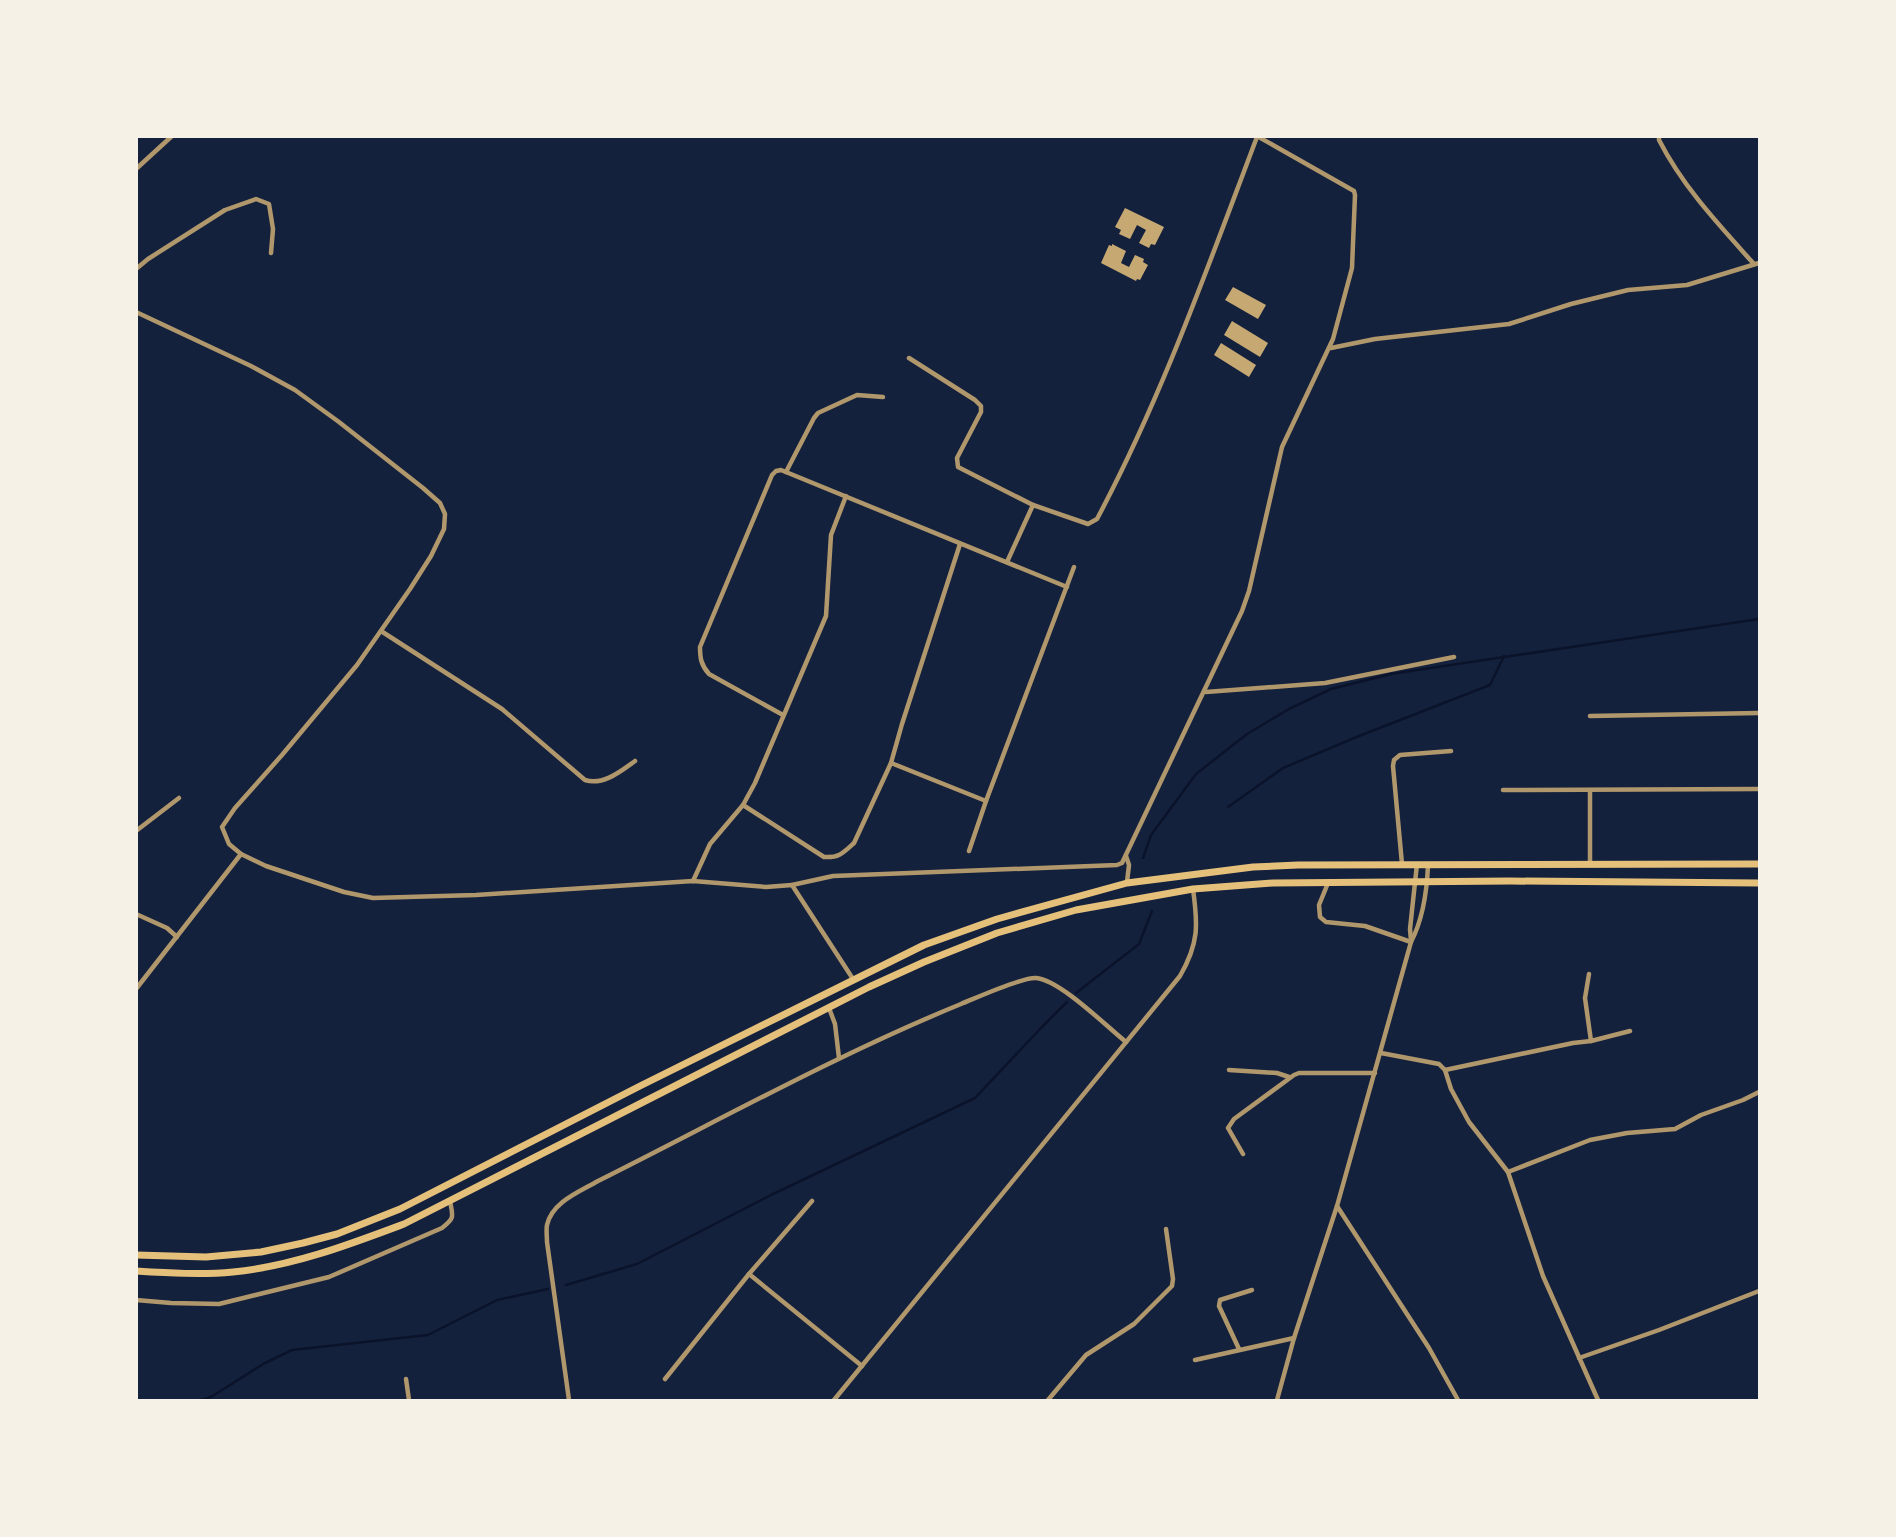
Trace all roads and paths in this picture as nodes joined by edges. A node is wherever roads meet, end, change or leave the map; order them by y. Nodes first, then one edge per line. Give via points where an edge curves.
1 (172, 136) edge
2 (1658, 136) edge
3 (1257, 137) edge
4 (136, 169) edge
5 (271, 253) dead end
6 (1757, 263) edge
7 (136, 269) edge
8 (136, 312) edge
9 (1330, 348) junction
10 (909, 358) dead end
11 (883, 397) dead end
12 (786, 472) junction
13 (846, 496) junction
14 (1033, 505) junction
15 (960, 544) junction
16 (1007, 562) junction
17 (1074, 567) dead end
18 (1067, 587) junction
19 (381, 631) junction
20 (1454, 657) dead end
21 (1205, 692) junction
22 (1759, 713) edge
23 (783, 715) junction
24 (1590, 716) dead end
25 (1451, 751) dead end
26 (635, 761) dead end
27 (891, 763) junction
28 (1759, 789) edge
29 (1503, 790) dead end
30 (1590, 790) junction
31 (179, 798) dead end
32 (986, 801) junction
33 (743, 805) junction
34 (136, 831) edge
35 (969, 850) dead end
36 (241, 854) junction
37 (1126, 856) junction
38 (1590, 863) junction
39 (1402, 864) junction
40 (1417, 864) junction
41 (1759, 864) edge
42 (1428, 865) junction
43 (693, 881) junction
44 (1127, 883) junction
45 (1328, 883) junction
46 (1416, 883) junction
47 (1427, 883) junction
48 (1759, 883) edge
49 (792, 885) junction
50 (1193, 889) junction
51 (136, 914) edge
52 (177, 937) junction
53 (1411, 942) junction
54 (1589, 974) dead end
55 (853, 979) junction
56 (136, 989) edge
57 (829, 1007) junction
58 (1630, 1031) dead end
59 (1591, 1041) junction
60 (1126, 1042) junction
61 (1381, 1053) junction
62 (839, 1058) junction
63 (1229, 1070) dead end
64 (1445, 1070) junction
65 (1375, 1073) junction
66 (1290, 1078) junction
67 (1759, 1092) edge
68 (1243, 1154) dead end
69 (1508, 1172) junction
70 (450, 1201) junction
71 (812, 1201) dead end
72 (1337, 1206) junction
73 (1166, 1229) dead end
74 (136, 1255) edge
75 (136, 1271) edge
76 (749, 1274) junction
77 (1252, 1290) dead end
78 (1759, 1291) edge
79 (136, 1300) edge
80 (1294, 1338) junction
81 (1239, 1349) junction
82 (1579, 1358) junction
83 (1195, 1360) dead end
84 (862, 1366) junction
85 (406, 1379) dead end
86 (665, 1379) dead end
87 (409, 1401) edge
88 (569, 1401) edge
89 (834, 1401) edge
90 (1048, 1401) edge
91 (1277, 1401) edge
92 (1458, 1401) edge
93 (1598, 1401) edge

1 - 4 street
2 - 6 street via 1671,165
3 - 9 street via 1351,188 1355,195 1352,268
3 - 14 street via 1193,307 1125,466 1097,519 1088,524
5 - 7 street via 269,204 256,199 225,210
6 - 9 street via 1686,285 1628,290 1571,304 1509,324
8 - 19 street via 295,390 440,503 444,529
9 - 21 street via 1282,447 1249,591
10 - 14 street via 981,406 957,458 958,467
11 - 12 street via 857,395 818,413
12 - 13 street
12 - 23 street via 772,475 700,647 700,659 709,674
13 - 15 street
13 - 23 street via 831,536 826,616
14 - 16 street
15 - 16 street
15 - 27 street
16 - 18 street
17 - 18 street
18 - 32 street
19 - 26 street via 502,709 585,780 592,783 613,776
19 - 36 street via 222,827 229,844
20 - 21 street via 1325,683
21 - 37 street
22 - 24 street
23 - 33 street
25 - 39 street via 1400,755 1394,760
27 - 32 street
27 - 33 street via 854,843 835,858 824,857
28 - 30 street
29 - 30 street
30 - 38 street
31 - 34 street
32 - 35 street
33 - 43 street via 710,844
36 - 43 street via 301,879 373,898
36 - 52 street
37 - 44 street
37 - 49 street via 1117,866 833,876
38 - 41 main road
38 - 42 main road
39 - 40 main road
39 - 44 main road via 1253,867
40 - 42 main road
40 - 46 street
42 - 47 street
43 - 49 street
44 - 55 main road via 996,919 924,945
45 - 46 main road
45 - 50 main road
45 - 53 street via 1319,905 1320,917 1326,922 1365,926
46 - 47 main road
46 - 53 street
47 - 48 main road
47 - 53 street via 1418,930
49 - 55 street
50 - 57 main road via 1076,910 997,933
50 - 60 street via 1197,926 1193,951 1180,976
51 - 52 street
52 - 56 street
53 - 61 street
54 - 59 street via 1585,998
55 - 74 main road via 400,1209 337,1234 261,1252 206,1257
57 - 62 street
57 - 70 main road
58 - 59 street
59 - 64 street
60 - 62 street via 1060,988 1032,978
60 - 84 street
61 - 64 street via 1439,1064
61 - 65 street
62 - 88 street via 598,1181 552,1212 546,1226 547,1242
63 - 66 street
64 - 69 street via 1469,1122
65 - 66 street via 1299,1073
65 - 72 street
66 - 68 street via 1228,1128
67 - 69 street via 1675,1129 1590,1140
69 - 82 street via 1543,1276
70 - 75 main road via 404,1224 307,1258 233,1272
70 - 79 street via 453,1217 442,1228 329,1277 219,1304
71 - 76 street
72 - 80 street
72 - 92 street
73 - 90 street via 1172,1286 1134,1324 1086,1355
76 - 84 street
76 - 86 street
77 - 81 street via 1220,1300
78 - 82 street
80 - 81 street
80 - 91 street
81 - 83 street
82 - 93 street
84 - 89 street
85 - 87 street

